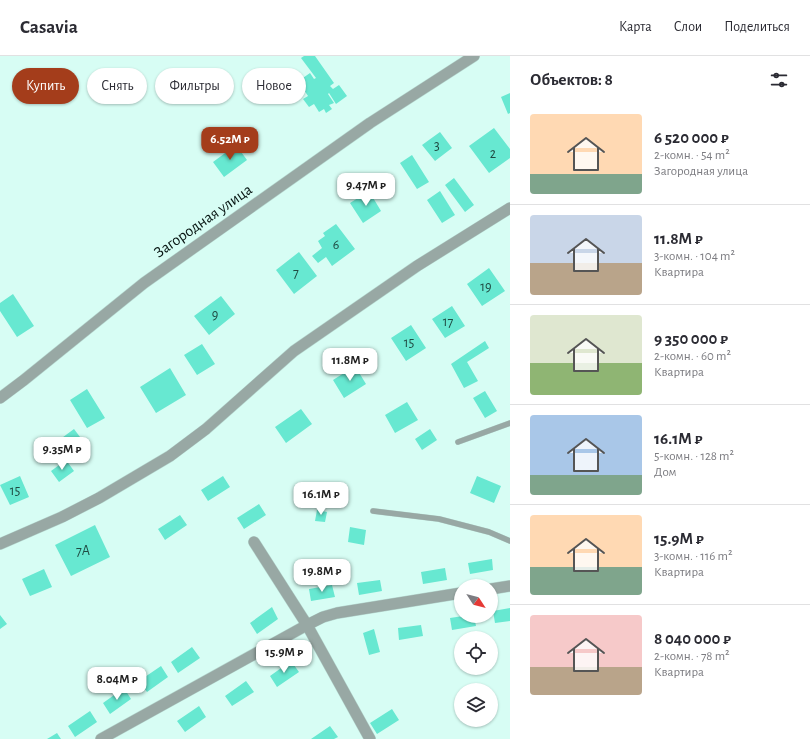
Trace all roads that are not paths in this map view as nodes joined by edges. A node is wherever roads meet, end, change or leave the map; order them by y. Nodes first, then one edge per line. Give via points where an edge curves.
1 (474, 56) edge
2 (510, 208) edge
3 (0, 398) edge
4 (510, 423) edge
5 (458, 442) dead end
6 (373, 510) dead end
7 (510, 541) edge
8 (254, 542) dead end
9 (0, 544) edge
10 (510, 586) edge
11 (498, 588) edge
12 (454, 594) edge
13 (307, 625) junction
14 (101, 739) edge
15 (370, 739) edge

1 - 3 street, Загородная улица via 370,123 144,283
2 - 9 street via 417,266 294,351 206,429 170,456 81,508
4 - 5 lane
6 - 7 lane via 439,519 489,532
8 - 13 street
10 - 11 street
12 - 13 street via 337,613
13 - 14 street
13 - 15 street

